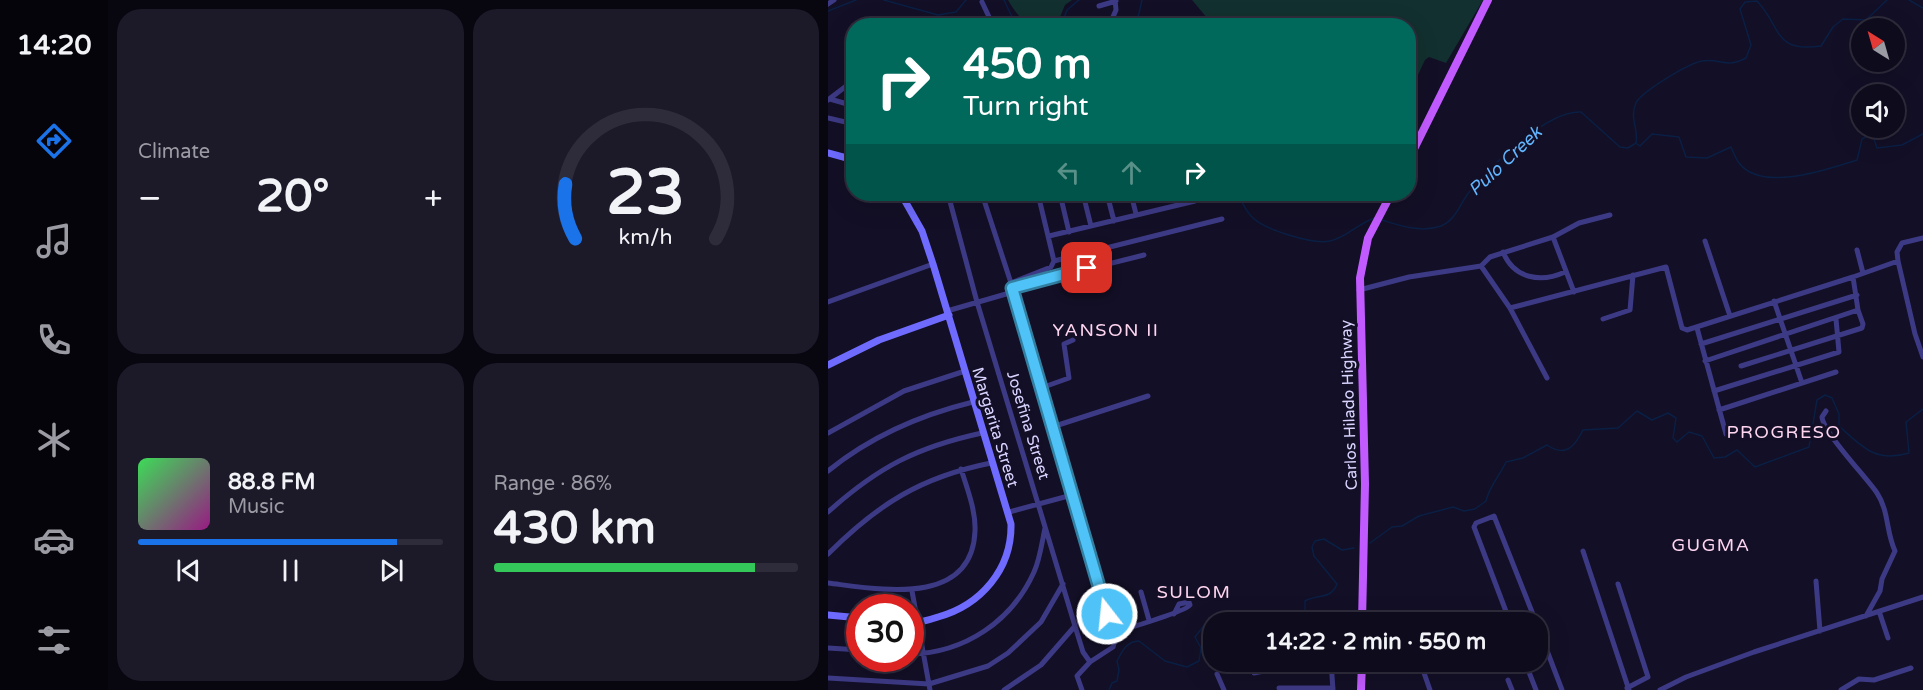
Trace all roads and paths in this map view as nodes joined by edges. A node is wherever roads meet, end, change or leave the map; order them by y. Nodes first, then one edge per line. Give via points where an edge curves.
1 (834, 0) edge
2 (1488, 0) edge
3 (1115, 1) edge
4 (982, 2) dead end
5 (828, 4) edge
6 (1099, 6) dead end
7 (990, 18) edge
8 (1112, 18) edge
9 (846, 86) edge
10 (829, 99) edge
11 (846, 104) edge
12 (828, 118) edge
13 (846, 122) edge
14 (1416, 145) edge
15 (828, 153) edge
16 (846, 158) edge
17 (905, 201) edge
18 (950, 201) edge
19 (984, 201) edge
20 (1040, 201) edge
21 (1062, 201) edge
22 (1085, 201) edge
23 (1109, 201) edge
24 (1133, 201) edge
25 (1195, 201) dead end
26 (1388, 201) edge
27 (1136, 214) junction
28 (1610, 215) dead end
29 (1222, 219) dead end
30 (1114, 220) junction
31 (1091, 226) junction
32 (1069, 232) junction
33 (1049, 236) junction
34 (1553, 237) junction
35 (1923, 238) edge
36 (1705, 241) dead end
37 (1857, 250) dead end
38 (1503, 252) junction
39 (1144, 255) dead end
40 (1054, 261) junction
41 (1898, 261) junction
42 (933, 264) junction
43 (1481, 266) junction
44 (1565, 272) junction
45 (1863, 273) junction
46 (1633, 275) junction
47 (1853, 277) junction
48 (1012, 288) junction
49 (1359, 290) junction
50 (1574, 292) junction
51 (1857, 295) junction
52 (1774, 301) junction
53 (828, 302) edge
54 (977, 302) junction
55 (1510, 308) junction
56 (1858, 310) junction
57 (948, 313) junction
58 (1730, 316) junction
59 (1603, 319) dead end
60 (1780, 319) junction
61 (1836, 319) junction
62 (1697, 328) junction
63 (1785, 333) junction
64 (1838, 337) junction
65 (1073, 340) dead end
66 (1701, 344) junction
67 (1791, 350) junction
68 (1923, 357) edge
69 (1705, 361) junction
70 (828, 365) edge
71 (1741, 366) dead end
72 (1796, 367) junction
73 (965, 371) junction
74 (1836, 372) dead end
75 (1547, 378) dead end
76 (1802, 383) junction
77 (1041, 388) junction
78 (1714, 392) junction
79 (1148, 396) dead end
80 (973, 402) junction
81 (1719, 410) junction
82 (1826, 411) dead end
83 (1052, 427) junction
84 (828, 433) edge
85 (982, 433) junction
86 (1726, 434) dead end
87 (991, 463) junction
88 (961, 469) junction
89 (828, 471) edge
90 (1072, 495) junction
91 (1040, 503) junction
92 (828, 512) edge
93 (1009, 512) junction
94 (1046, 526) junction
95 (1583, 551) dead end
96 (828, 554) edge
97 (1816, 581) dead end
98 (828, 583) edge
99 (1063, 584) junction
100 (1618, 584) dead end
101 (912, 591) junction
102 (1141, 592) dead end
103 (912, 594) edge
104 (1923, 597) edge
105 (1879, 611) junction
106 (1362, 612) edge
107 (1506, 612) edge
108 (1532, 612) edge
109 (1174, 614) dead end
110 (828, 615) edge
111 (1866, 616) junction
112 (846, 617) edge
113 (924, 620) edge
114 (1149, 620) junction
115 (1075, 626) junction
116 (1820, 631) junction
117 (1113, 633) junction
118 (1888, 638) dead end
119 (828, 648) edge
120 (846, 649) edge
121 (924, 653) edge
122 (1548, 654) edge
123 (1090, 662) junction
124 (924, 663) edge
125 (1911, 668) dead end
126 (1263, 672) edge
127 (1333, 672) edge
128 (1362, 672) edge
129 (1425, 672) edge
130 (1529, 672) edge
131 (1254, 673) dead end
132 (1217, 674) dead end
133 (828, 678) edge
134 (1508, 680) dead end
135 (929, 687) edge
136 (1279, 688) dead end
137 (1333, 689) edge
138 (1628, 689) edge
139 (1004, 690) edge
140 (1082, 690) edge
141 (1224, 690) edge
142 (1361, 690) edge
143 (1430, 690) edge
144 (1512, 690) edge
145 (1536, 690) edge
146 (1562, 690) edge
147 (1660, 690) edge
148 (1841, 690) edge

1 - 5 street
2 - 14 main road
3 - 6 street
3 - 8 street
4 - 7 street
9 - 10 street
10 - 11 street
12 - 13 street
15 - 16 street
17 - 42 street, Margarita Street via 922,231
18 - 54 street, Josefina Street
19 - 48 street
20 - 33 street
21 - 32 street
22 - 31 street
23 - 30 street
24 - 27 street
25 - 27 street
26 - 49 main road, Carlos Hilado Highway via 1364,250
27 - 30 street
28 - 34 street via 1580,223
29 - 40 street
30 - 31 street
31 - 32 street
32 - 33 street
33 - 40 street
34 - 38 street
34 - 44 street
35 - 41 street via 1902,243
36 - 58 street
37 - 45 street
38 - 43 street
38 - 44 street via 1515,271 1539,279
39 - 48 street
40 - 48 street via 1051,267
41 - 45 street
41 - 68 street
42 - 53 street
42 - 57 street, Margarita Street
43 - 49 street via 1409,277
43 - 55 street
44 - 50 street
45 - 47 street
46 - 50 street
46 - 59 street via 1630,310
46 - 62 street via 1668,268 1682,328
47 - 51 street
47 - 52 street
48 - 54 street
48 - 77 street
49 - 106 main road, Carlos Hilado Highway via 1365,484
50 - 55 street
51 - 56 street
51 - 60 street
52 - 58 street
52 - 60 street
54 - 57 street
54 - 91 street, Josefina Street
55 - 75 street
56 - 61 street
56 - 64 street via 1863,327
57 - 70 street
57 - 73 street, Margarita Street
58 - 62 street
60 - 63 street
60 - 66 street
61 - 63 street
61 - 64 street
62 - 66 street
63 - 67 street
63 - 69 street
64 - 67 street
64 - 72 street via 1839,352
65 - 77 street via 1064,344 1069,378
66 - 69 street
67 - 71 street
67 - 72 street
69 - 78 street
72 - 76 street
72 - 78 street
73 - 80 street, Margarita Street
73 - 84 street via 904,391
74 - 76 street
76 - 81 street
77 - 83 street
78 - 81 street
79 - 83 street
80 - 85 street, Margarita Street
80 - 89 street via 904,424
81 - 86 street
82 - 111 street via 1822,417 1824,427 1887,514 1887,533 1894,551
83 - 90 street
85 - 87 street, Margarita Street
85 - 92 street via 931,445 891,465
87 - 88 street
87 - 93 street, Margarita Street
88 - 96 street via 902,493
88 - 101 street via 974,514 975,532 968,559 956,574 937,585
90 - 91 street
90 - 117 street
91 - 93 street
91 - 94 street, Josefina Street
93 - 113 street, Margarita Street via 1010,542 993,582 959,609
94 - 99 street, Josefina Street
94 - 121 street via 1035,570 1013,607 977,637
95 - 138 street
97 - 116 street
98 - 101 street
99 - 115 street, Josefina Street
99 - 135 street via 1041,622 1008,653 972,672
100 - 138 street via 1648,677
101 - 103 street
102 - 114 street
104 - 105 street
105 - 111 street
105 - 118 street
107 - 108 street via 1474,527 1494,516
109 - 114 street
110 - 112 street
111 - 116 street
114 - 117 street
115 - 123 street, Josefina Street
115 - 139 street via 1041,665
116 - 147 street via 1686,677
117 - 123 street via 1113,646
119 - 120 street
122 - 146 street
123 - 140 street via 1076,678
124 - 135 street
125 - 148 street via 1874,680 1859,679
126 - 131 street
127 - 137 street
128 - 142 main road
129 - 143 street
130 - 145 street
132 - 141 street
133 - 135 street
134 - 144 street
136 - 137 street

